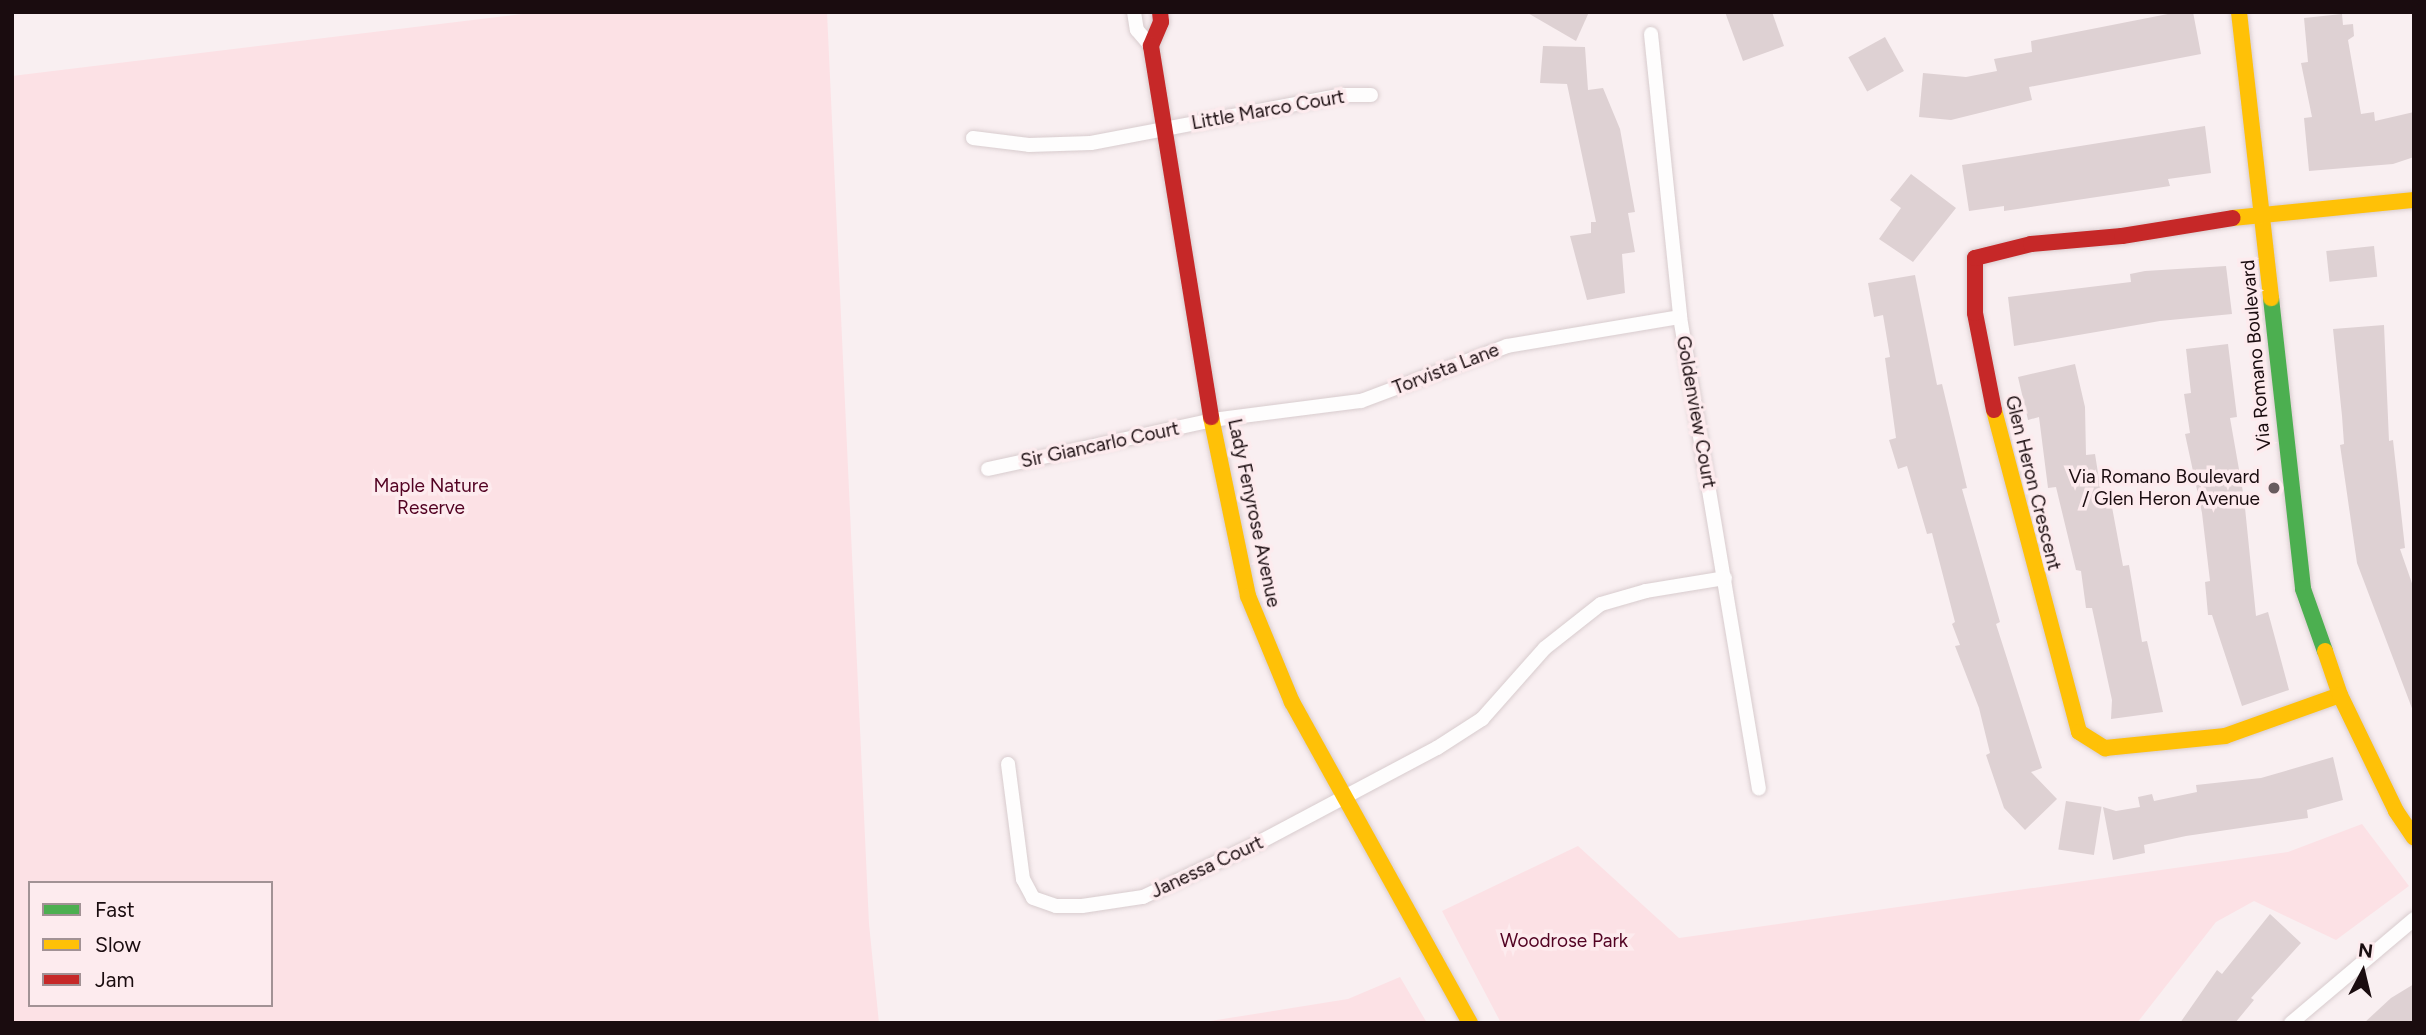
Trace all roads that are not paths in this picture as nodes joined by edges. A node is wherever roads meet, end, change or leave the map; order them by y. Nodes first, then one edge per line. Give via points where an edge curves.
1 (1134, 12) edge
2 (1160, 12) edge
3 (2239, 12) edge
4 (1651, 34) dead end
5 (1152, 46) junction
6 (1371, 96) dead end
7 (1166, 127) junction
8 (973, 138) dead end
9 (2414, 200) edge
10 (2264, 214) junction
11 (1680, 317) junction
12 (1212, 421) junction
13 (988, 469) dead end
14 (1725, 578) junction
15 (2340, 695) junction
16 (1008, 764) dead end
17 (1759, 788) dead end
18 (1342, 797) junction
19 (2414, 838) edge
20 (2414, 919) edge
21 (1470, 1023) edge
22 (2291, 1023) edge

1 - 5 street, Lady Fenyrose Avenue via 1137,30
2 - 5 street, Lady Fenyrose Avenue
3 - 10 street, Via Romano Boulevard
4 - 11 street, Goldenview Court
5 - 7 street, Lady Fenyrose Avenue
6 - 7 street, Little Marco Court via 1343,95
7 - 8 street, Little Marco Court via 1063,146
7 - 12 street, Lady Fenyrose Avenue
9 - 10 street
10 - 15 street, Via Romano Boulevard via 2302,589
10 - 15 street, Glen Heron Crescent via 2031,244 1975,258 1975,313 1986,382 2079,732 2105,748 2225,736
11 - 12 street, Torvista Lane via 1507,346 1361,401
11 - 14 street, Goldenview Court
12 - 13 street, Sir Giancarlo Court
12 - 18 street, Lady Fenyrose Avenue via 1248,596 1265,645
14 - 17 street, Goldenview Court
14 - 18 street, Janessa Court via 1601,604 1545,648 1482,719
15 - 19 street, Via Romano Boulevard via 2396,811
16 - 18 street, Janessa Court via 1023,879 1033,898 1056,906 1143,897 1258,844
18 - 21 street, Lady Fenyrose Avenue
20 - 22 street

